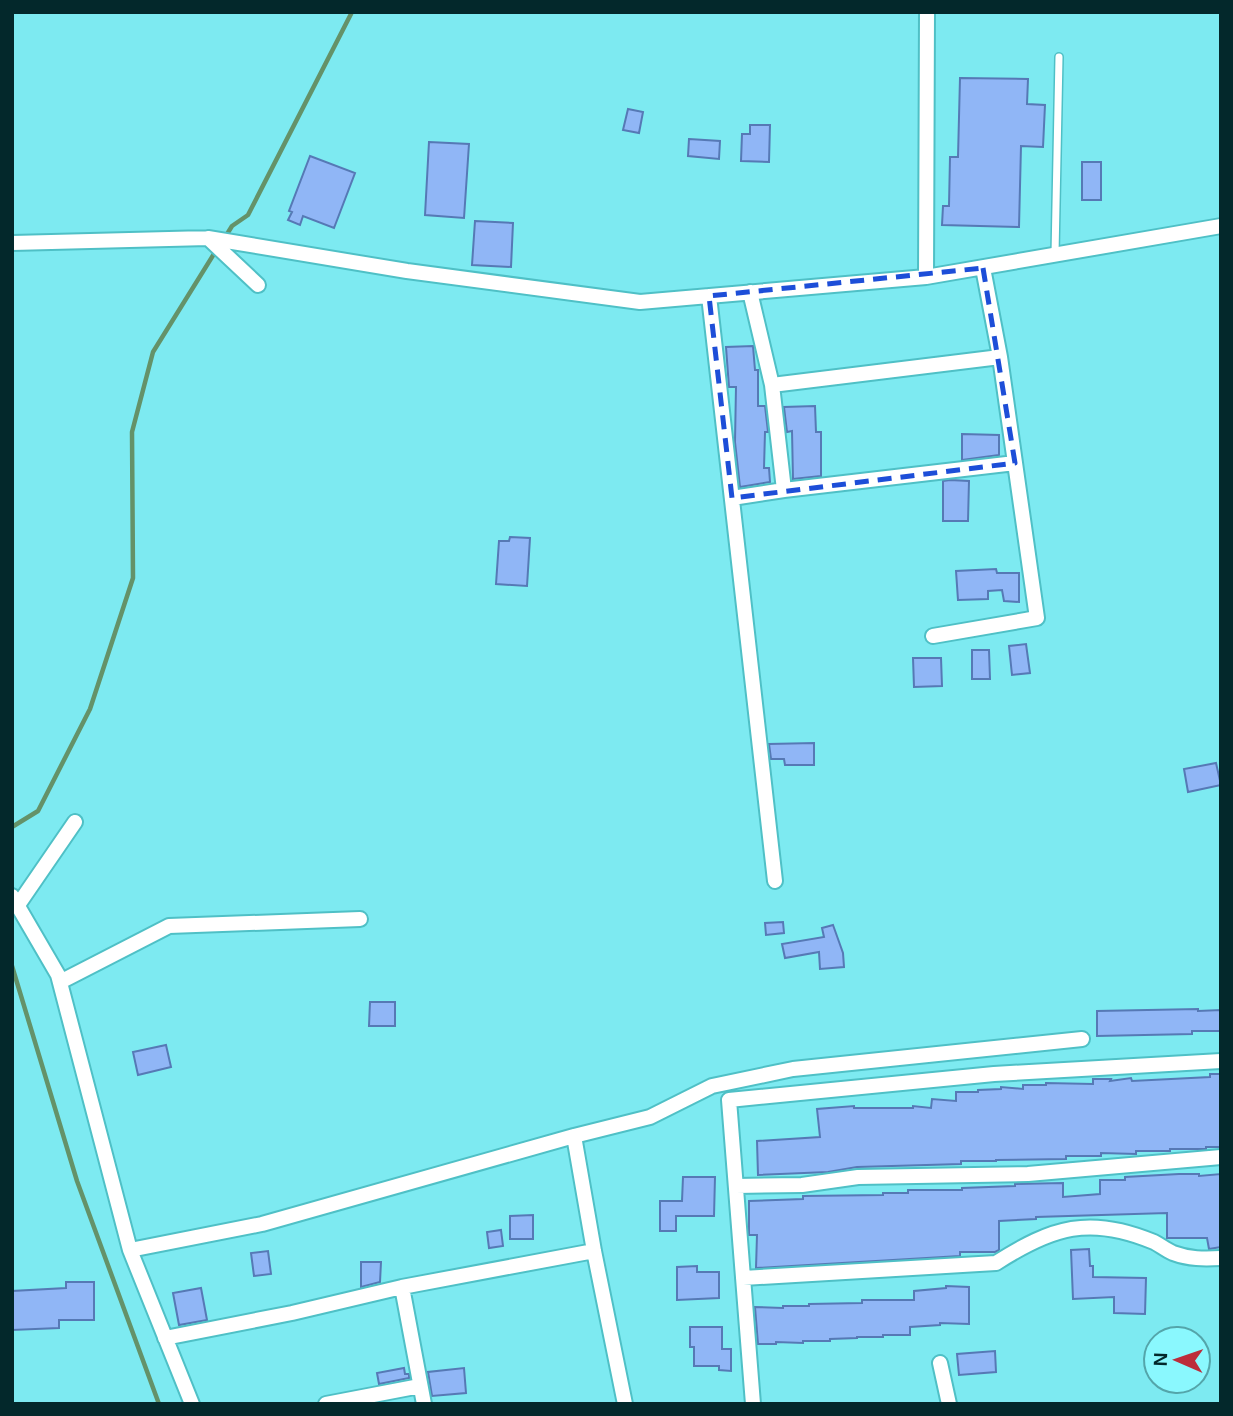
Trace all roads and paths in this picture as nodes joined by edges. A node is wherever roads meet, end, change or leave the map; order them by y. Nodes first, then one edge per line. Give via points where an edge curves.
1 (927, 12) edge
2 (1059, 57) dead end
3 (1221, 226) edge
4 (209, 239) junction
5 (12, 243) edge
6 (1055, 255) junction
7 (983, 268) junction
8 (926, 277) junction
9 (258, 285) dead end
10 (750, 292) junction
11 (709, 296) junction
12 (1000, 357) junction
13 (772, 385) junction
14 (1014, 463) junction
15 (784, 490) junction
16 (732, 498) junction
17 (933, 636) dead end
18 (75, 822) dead end
19 (775, 881) dead end
20 (15, 900) edge
21 (360, 919) dead end
22 (60, 982) junction
23 (1082, 1039) dead end
24 (1221, 1060) edge
25 (574, 1136) junction
26 (1221, 1157) edge
27 (736, 1186) junction
28 (130, 1250) junction
29 (594, 1251) junction
30 (1221, 1258) edge
31 (743, 1278) junction
32 (402, 1287) junction
33 (165, 1338) junction
34 (940, 1363) dead end
35 (420, 1386) junction
36 (192, 1404) edge
37 (326, 1404) edge
38 (424, 1404) edge
39 (625, 1404) edge
40 (753, 1404) edge
41 (950, 1404) edge

1 - 8 street
2 - 6 lane
3 - 6 street
4 - 5 street
4 - 9 street
4 - 11 street via 640,302
6 - 7 street
7 - 8 street
7 - 12 street
8 - 10 street
10 - 11 street
10 - 13 street
11 - 16 street
12 - 13 street
12 - 14 street
13 - 15 street
14 - 15 street
14 - 17 street via 1037,618
15 - 16 street
16 - 19 street
18 - 20 street
20 - 22 street
21 - 22 street via 169,926
22 - 28 street
23 - 25 street via 793,1069 712,1086 650,1117
24 - 27 street via 994,1074 729,1101
25 - 28 street via 262,1224
25 - 29 street
26 - 27 street via 1028,1174 858,1177 803,1185
27 - 31 street
28 - 33 street
29 - 32 street
29 - 39 street
30 - 31 street via 1174,1253 1104,1227 1071,1228 1034,1241 996,1263
31 - 40 street
32 - 33 street
32 - 35 street
33 - 36 street
34 - 41 street
35 - 37 street
35 - 38 street

